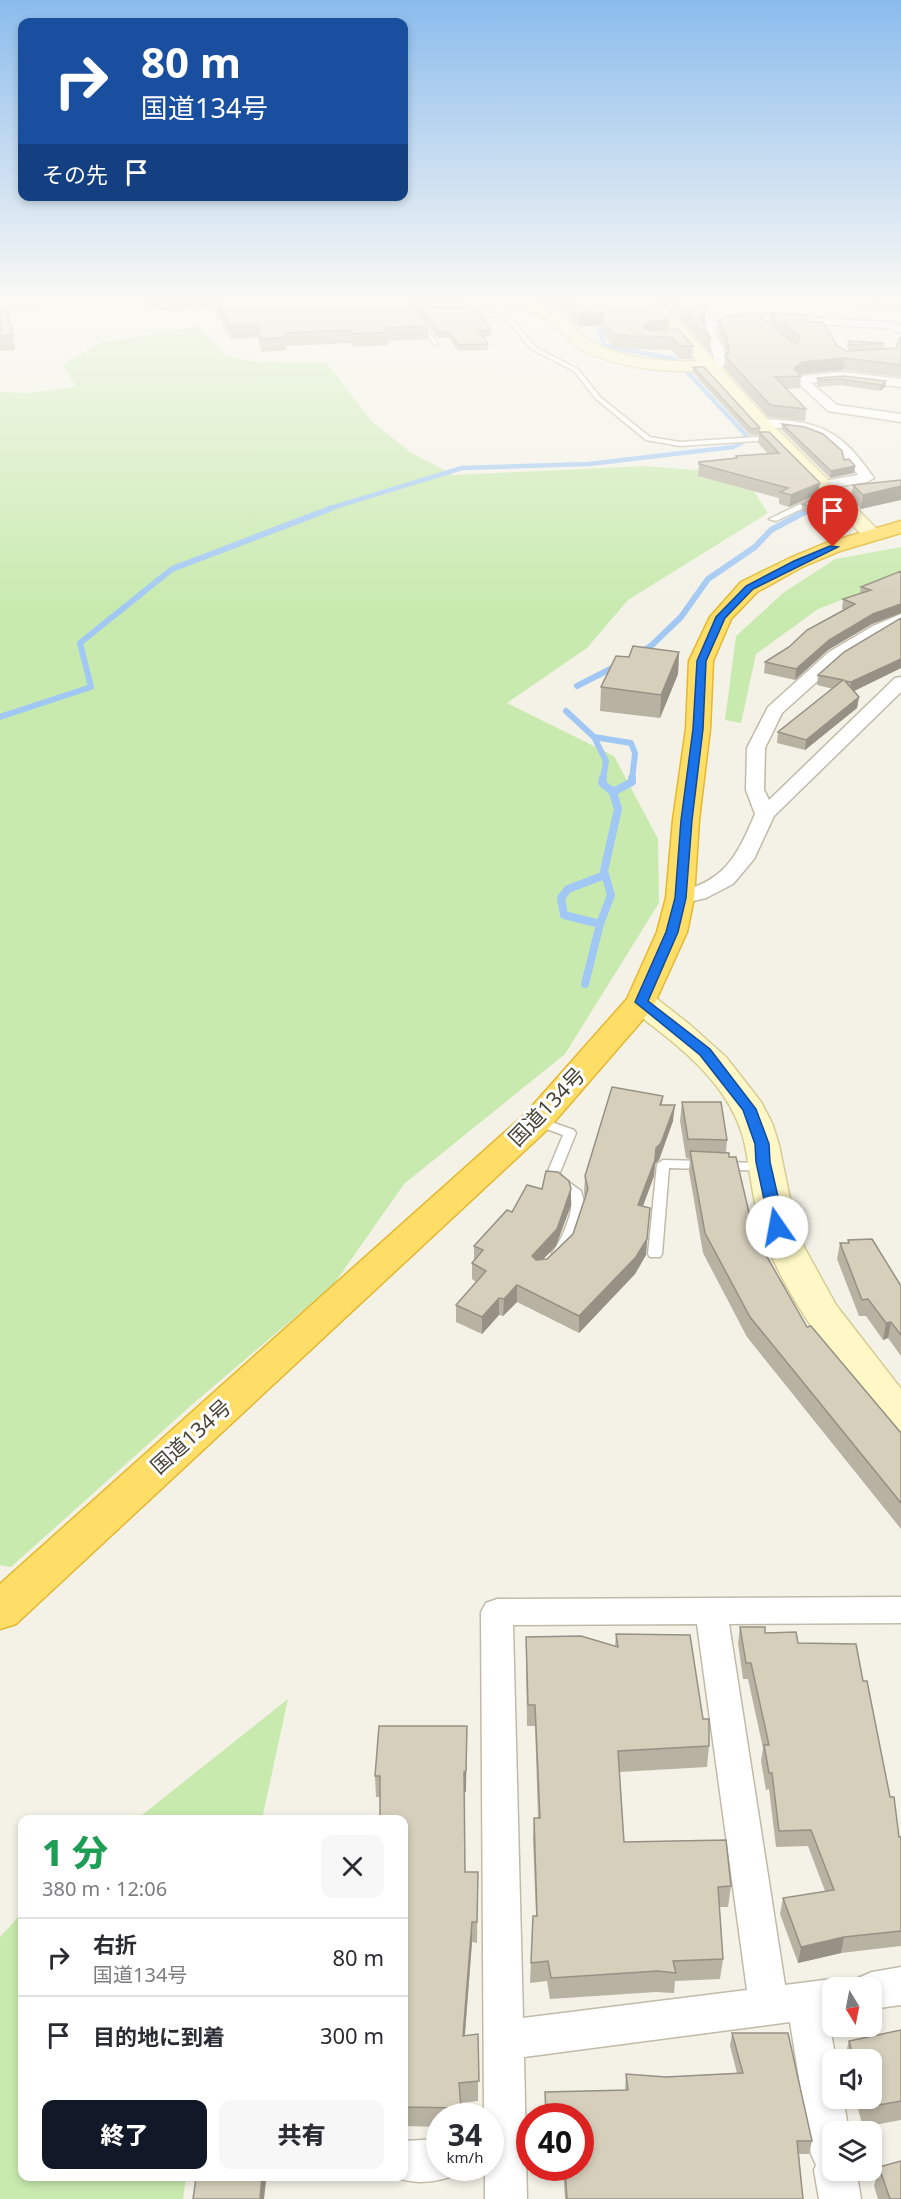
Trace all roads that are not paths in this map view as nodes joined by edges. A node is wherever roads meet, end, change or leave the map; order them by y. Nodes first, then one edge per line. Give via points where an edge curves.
1 (605, 404) edge
2 (744, 404) edge
3 (828, 404) edge
4 (901, 418) edge
5 (761, 423) junction
6 (776, 438) junction
7 (878, 487) edge
8 (827, 489) junction
9 (773, 519) dead end
10 (901, 527) edge
11 (872, 534) junction
12 (901, 619) edge
13 (901, 682) edge
14 (765, 814) junction
15 (680, 898) junction
16 (641, 1002) junction
17 (537, 1121) junction
18 (764, 1167) junction
19 (655, 1254) dead end
20 (548, 1264) edge
21 (901, 1416) edge
22 (901, 1610) edge
23 (0, 1611) edge
24 (711, 1612) junction
25 (901, 1986) edge
26 (882, 1989) edge
27 (802, 2002) edge
28 (504, 2040) junction
29 (503, 2103) edge
30 (825, 2121) edge
31 (426, 2160) edge
32 (408, 2161) edge
33 (838, 2181) edge
34 (840, 2199) edge

1 - 6 lane via 648,439 680,444
2 - 5 street
3 - 4 street via 833,408
5 - 6 street
5 - 8 street via 802,425 835,438 867,478
6 - 8 street
7 - 8 street
8 - 9 lane
8 - 11 street
10 - 11 highway, 国道134号
11 - 15 highway, 国道134号 via 797,562 749,587 721,617 701,661 698,729
12 - 14 street via 835,656 774,711 756,748 755,790
13 - 14 street
14 - 15 street via 748,856 733,876 700,894
15 - 16 highway, 国道134号 via 672,932
16 - 17 highway, 国道134号
16 - 18 street via 705,1052 749,1109 762,1144
17 - 20 lane via 570,1133 552,1176 576,1194 579,1205 564,1249
17 - 23 highway, 国道134号
18 - 19 lane via 663,1164
18 - 21 street via 777,1227 798,1274 857,1363
22 - 24 street
24 - 27 street
24 - 28 street via 497,1612
25 - 26 street
27 - 28 street
27 - 30 street
28 - 29 street
31 - 32 street
33 - 34 street

